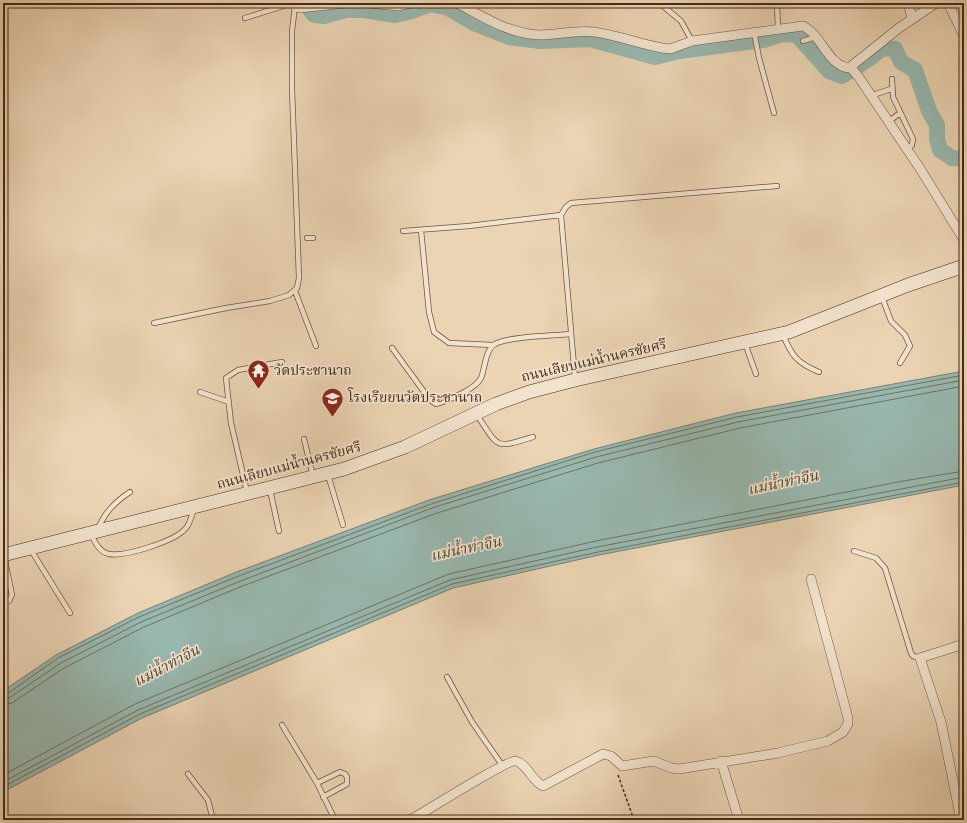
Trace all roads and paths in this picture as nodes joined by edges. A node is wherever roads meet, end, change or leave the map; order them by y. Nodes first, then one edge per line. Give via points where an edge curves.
1 (345, 3) edge
2 (369, 3) edge
3 (411, 3) edge
4 (458, 3) edge
5 (777, 3) edge
6 (908, 3) edge
7 (936, 3) edge
8 (948, 3) edge
9 (392, 4) edge
10 (295, 5) edge
11 (319, 5) edge
12 (663, 6) dead end
13 (245, 18) dead end
14 (912, 18) junction
15 (778, 29) junction
16 (754, 35) junction
17 (964, 36) edge
18 (814, 38) junction
19 (692, 41) junction
20 (804, 41) dead end
21 (853, 71) junction
22 (892, 79) dead end
23 (891, 89) junction
24 (870, 96) junction
25 (774, 113) dead end
26 (900, 113) junction
27 (888, 122) junction
28 (907, 150) junction
29 (777, 186) dead end
30 (561, 215) junction
31 (421, 230) junction
32 (403, 231) dead end
33 (964, 240) edge
34 (964, 266) edge
35 (295, 291) junction
36 (881, 296) junction
37 (154, 323) dead end
38 (571, 334) junction
39 (783, 334) junction
40 (745, 343) junction
41 (493, 345) junction
42 (316, 346) dead end
43 (392, 348) dead end
44 (282, 362) dead end
45 (900, 363) dead end
46 (819, 372) dead end
47 (756, 374) dead end
48 (575, 380) junction
49 (200, 392) dead end
50 (229, 402) junction
51 (476, 414) junction
52 (533, 437) dead end
53 (304, 439) dead end
54 (328, 473) junction
55 (313, 477) junction
56 (270, 488) junction
57 (130, 492) dead end
58 (248, 493) junction
59 (194, 507) junction
60 (343, 525) dead end
61 (279, 531) dead end
62 (93, 532) junction
63 (29, 547) junction
64 (854, 551) dead end
65 (3, 555) edge
66 (811, 579) dead end
67 (3, 603) edge
68 (70, 612) dead end
69 (964, 644) edge
70 (920, 658) junction
71 (447, 677) dead end
72 (282, 725) dead end
73 (613, 759) junction
74 (721, 761) junction
75 (502, 765) junction
76 (188, 774) dead end
77 (317, 783) junction
78 (323, 797) junction
79 (961, 800) edge
80 (213, 820) edge
81 (335, 820) edge
82 (410, 820) edge
83 (634, 820) edge
84 (739, 820) edge
85 (961, 820) edge

1 - 11 street
2 - 9 street
3 - 9 street via 399,6
4 - 19 street via 480,17 520,33 540,35 575,31 593,32 670,49
5 - 15 lane
6 - 14 street
7 - 14 street
8 - 17 street
10 - 11 street
10 - 13 lane
10 - 35 lane via 292,31 292,89 299,278
12 - 19 lane via 681,21
14 - 21 street
15 - 16 street
15 - 18 street via 803,26
16 - 19 street
16 - 25 lane
18 - 20 lane
18 - 21 street via 837,64
21 - 24 street
22 - 23 lane
23 - 24 lane
23 - 26 lane
24 - 27 street
26 - 27 lane
26 - 28 lane via 913,139
27 - 28 street
28 - 33 street
29 - 30 lane via 571,203
30 - 31 lane
30 - 38 lane
31 - 32 lane
31 - 41 lane via 429,312 434,332 450,344
34 - 36 main road, ถนนเลียบแม่น้ำนครชัยศรี
35 - 37 lane via 270,301
35 - 42 lane
36 - 39 main road, ถนนเลียบแม่น้ำนครชัยศรี
36 - 45 lane via 891,321 905,335 910,346
38 - 41 lane via 506,340
38 - 48 lane
39 - 40 main road, ถนนเลียบแม่น้ำนครชัยศรี
39 - 46 lane via 794,357
40 - 47 lane
40 - 48 main road, ถนนเลียบแม่น้ำนครชัยศรี
41 - 43 lane via 481,379 474,386 436,404 430,400
44 - 50 lane via 233,372 226,378
48 - 51 main road, ถนนเลียบแม่น้ำนครชัยศรี via 529,392
49 - 50 lane
50 - 58 lane via 231,423
51 - 52 lane via 493,440 499,444 506,445
51 - 54 main road, ถนนเลียบแม่น้ำนครชัยศรี via 405,447
53 - 55 lane
54 - 55 main road, ถนนเลียบแม่น้ำนครชัยศรี
54 - 60 lane
55 - 56 main road, ถนนเลียบแม่น้ำนครชัยศรี
56 - 58 main road, ถนนเลียบแม่น้ำนครชัยศรี
56 - 61 lane
57 - 62 lane via 110,507
58 - 59 main road, ถนนเลียบแม่น้ำนครชัยศรี
59 - 62 main road, ถนนเลียบแม่น้ำนครชัยศรี
59 - 62 lane via 187,528 177,537 135,550 110,554 104,552 96,544
62 - 63 main road, ถนนเลียบแม่น้ำนครชัยศรี
63 - 65 main road, ถนนเลียบแม่น้ำนครชัยศรี
63 - 68 lane
64 - 70 lane via 876,558 885,568 911,653
65 - 67 lane via 12,595 9,601
66 - 74 street via 847,713 846,729 828,741 778,753
69 - 70 street
70 - 79 street via 941,722
71 - 75 lane via 472,722
72 - 77 lane
73 - 74 street via 622,766 654,761 679,769
73 - 75 street via 607,754 596,756 543,786 537,783 519,762 513,761
73 - 83 path
74 - 84 street
75 - 82 street
76 - 80 lane via 208,800
77 - 78 lane
77 - 78 lane via 340,772 347,777 346,784
78 - 81 lane
79 - 85 street

